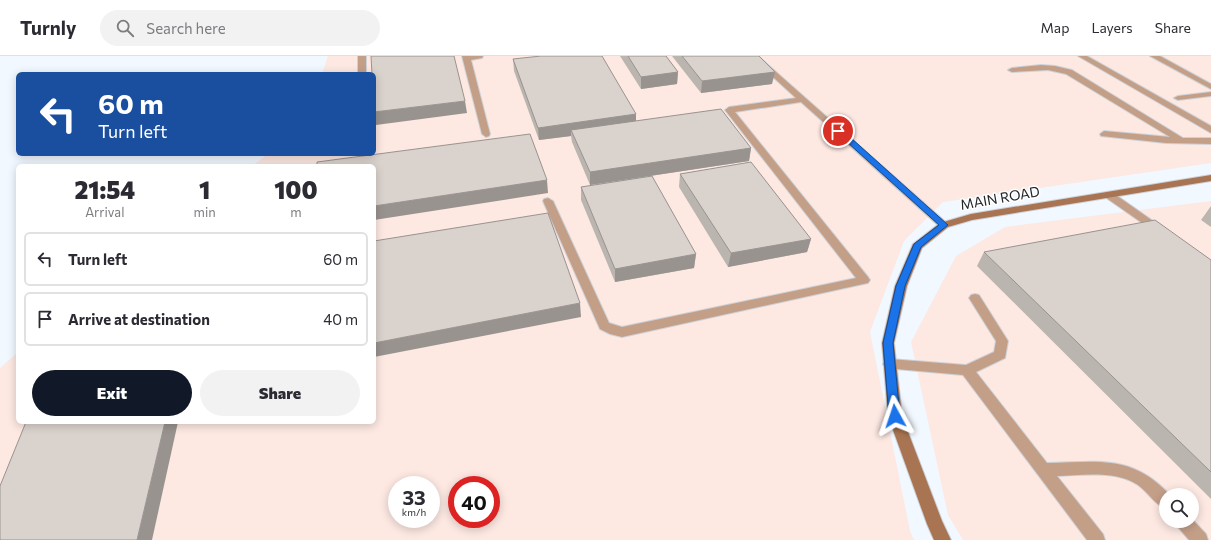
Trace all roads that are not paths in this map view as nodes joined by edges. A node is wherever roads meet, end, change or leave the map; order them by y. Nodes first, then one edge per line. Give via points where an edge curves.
1 (362, 56) edge
2 (480, 56) edge
3 (754, 56) edge
4 (1082, 56) edge
5 (1154, 56) edge
6 (466, 57) edge
7 (1012, 70) dead end
8 (362, 72) edge
9 (1211, 87) edge
10 (1211, 94) edge
11 (1178, 98) dead end
12 (803, 99) junction
13 (1211, 130) edge
14 (486, 134) dead end
15 (1104, 134) dead end
16 (1182, 140) junction
17 (1211, 141) edge
18 (1211, 178) edge
19 (1109, 195) junction
20 (548, 201) dead end
21 (944, 225) junction
22 (1167, 236) edge
23 (975, 298) dead end
24 (890, 364) junction
25 (967, 370) junction
26 (1044, 470) junction
27 (1159, 494) edge
28 (1189, 528) edge
29 (943, 540) edge
30 (1098, 540) edge
31 (1200, 540) edge

1 - 8 street
2 - 6 street
3 - 12 street
4 - 13 street
5 - 9 street
6 - 14 street
7 - 16 street via 1048,67 1069,72
10 - 11 street
12 - 20 street via 728,110 864,280 622,332 614,331 604,326
12 - 21 street
15 - 16 street
16 - 17 street
18 - 19 street, MAIN ROAD
19 - 21 street, MAIN ROAD via 971,217
19 - 22 street
21 - 24 street, MAIN ROAD via 917,246 901,286 888,343
23 - 25 street via 1002,340 1000,356
24 - 25 street
24 - 29 street, MAIN ROAD via 895,416
25 - 26 street
26 - 27 street via 1117,470 1137,476
26 - 30 street
28 - 31 street

